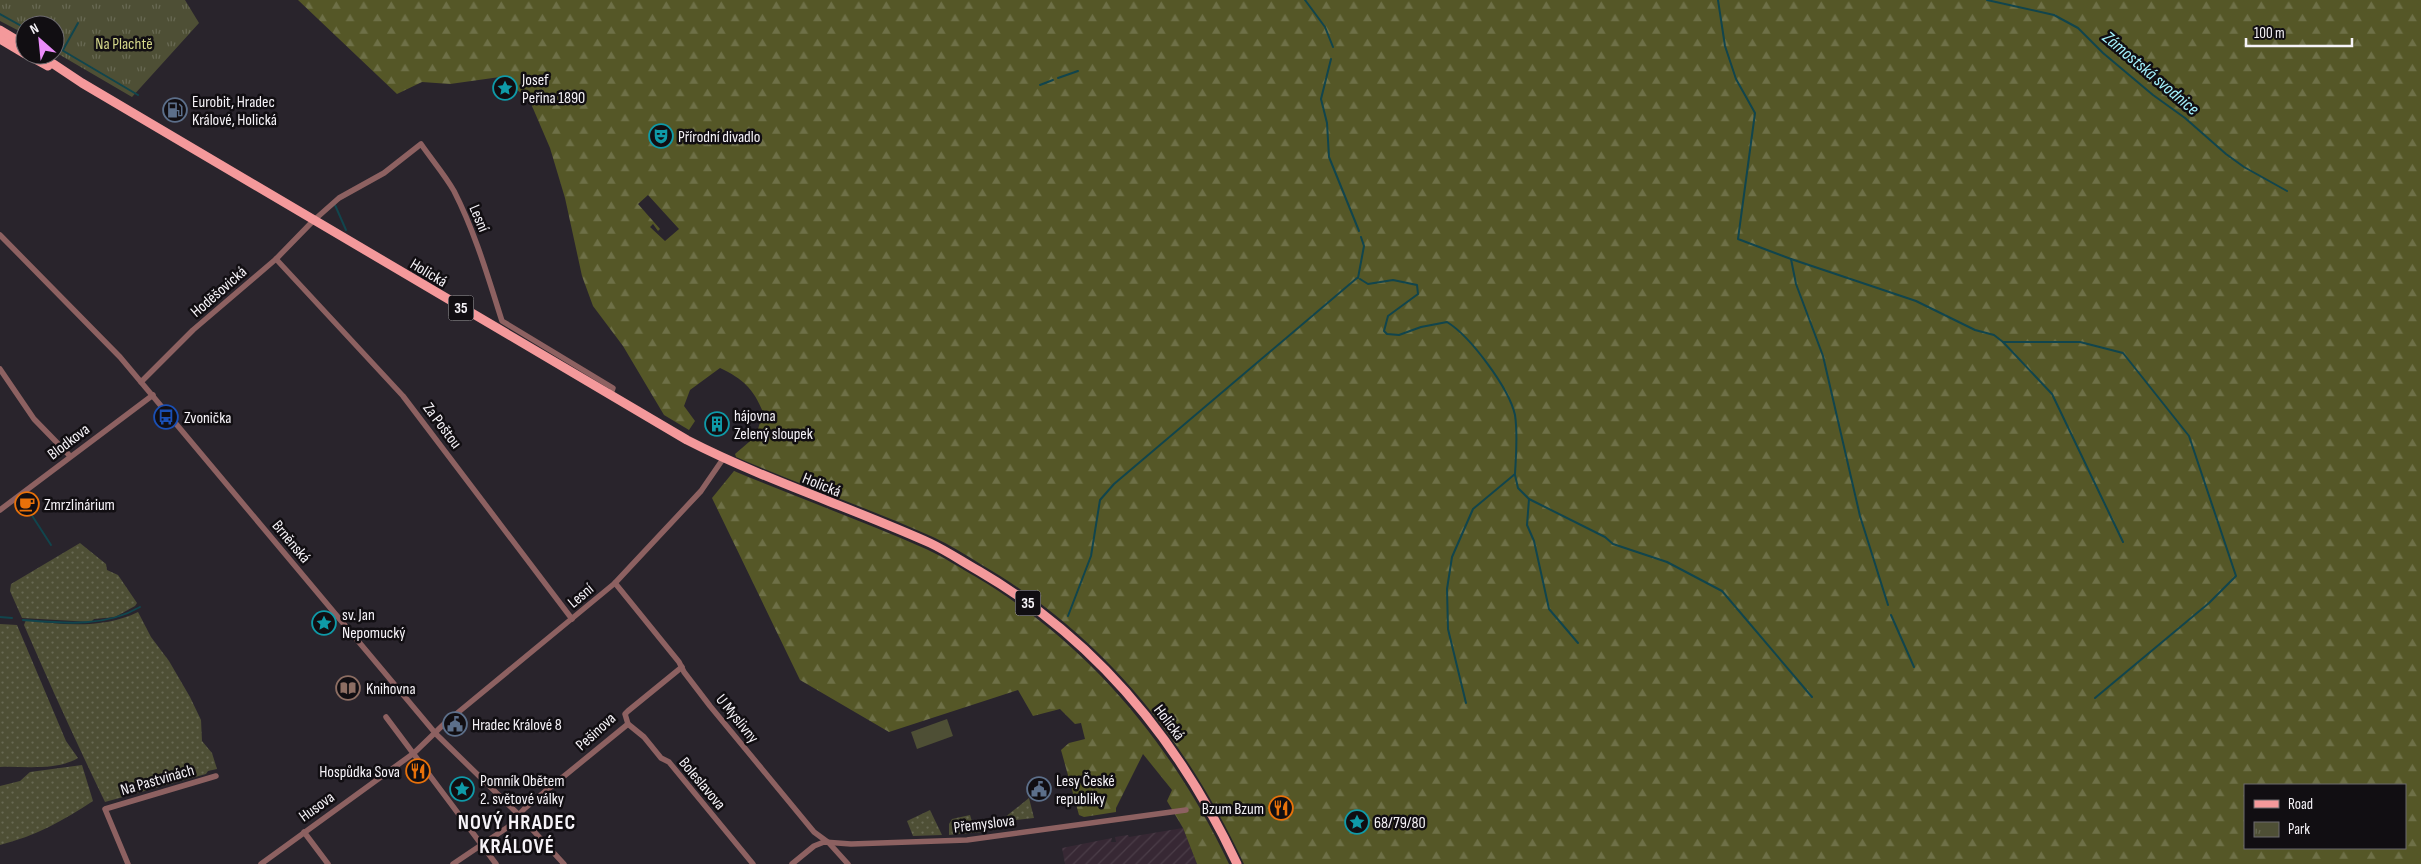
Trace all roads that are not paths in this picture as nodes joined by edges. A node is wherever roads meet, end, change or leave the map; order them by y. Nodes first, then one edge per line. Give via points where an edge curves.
1 (0, 30) edge
2 (0, 39) edge
3 (15, 40) edge
4 (15, 48) edge
5 (47, 65) edge
6 (55, 65) edge
7 (82, 83) junction
8 (313, 221) junction
9 (0, 236) edge
10 (276, 259) junction
11 (0, 369) edge
12 (141, 382) junction
13 (152, 395) junction
14 (610, 396) junction
15 (70, 456) junction
16 (723, 459) junction
17 (0, 510) edge
18 (615, 583) junction
19 (572, 619) junction
20 (682, 667) junction
21 (386, 717) dead end
22 (628, 724) junction
23 (436, 734) junction
24 (414, 753) junction
25 (216, 776) dead end
26 (1186, 810) dead end
27 (518, 814) junction
28 (304, 832) junction
29 (828, 842) junction
30 (482, 846) junction
31 (128, 864) edge
32 (261, 864) edge
33 (328, 864) edge
34 (453, 864) edge
35 (496, 864) edge
36 (564, 864) edge
37 (753, 864) edge
38 (792, 864) edge
39 (848, 864) edge
40 (1237, 864) edge

1 - 3 main road
2 - 4 main road, Holická / 35
5 - 7 main road, Holická / 35
6 - 7 main road, Holická / 35
7 - 8 main road, Holická / 35
8 - 10 street, Hoděšovická
8 - 14 main road, Holická / 35
8 - 14 street, Lesní via 339,198 384,173 421,144 464,212 502,321 613,388
9 - 12 street, Brněnská via 83,318
10 - 12 street, Hoděšovická via 194,330
10 - 19 street, Za Poštou via 403,396
11 - 15 street via 34,419
12 - 13 street, Brněnská
13 - 15 street, Blodkova
13 - 23 street, Brněnská
14 - 16 main road, Holická / 35
15 - 17 street, Blodkova
16 - 18 street, Lesní via 701,491
16 - 40 main road, Holická / 35 via 930,544 1040,611 1100,664 1163,737 1205,800
18 - 19 street, Lesní
18 - 20 street, U Myslivny
19 - 23 street, Lesní
20 - 22 street, Pešinova via 625,714
20 - 29 street, U Myslivny via 814,832
21 - 24 street
22 - 27 street, Pešinova
22 - 37 street, Boleslavova via 661,758 669,762
23 - 24 street, Husova
23 - 27 street, Brněnská
24 - 28 street, Husova
24 - 30 street
25 - 31 street, Na Pastvinách via 105,809
26 - 29 street, Přemyslova via 967,840
27 - 30 street, Pešinova
27 - 36 street, Brněnská
28 - 32 street, Husova
28 - 33 street
29 - 38 street via 814,846
29 - 39 street, U Myslivny
30 - 34 street, Pešinova
30 - 35 street

